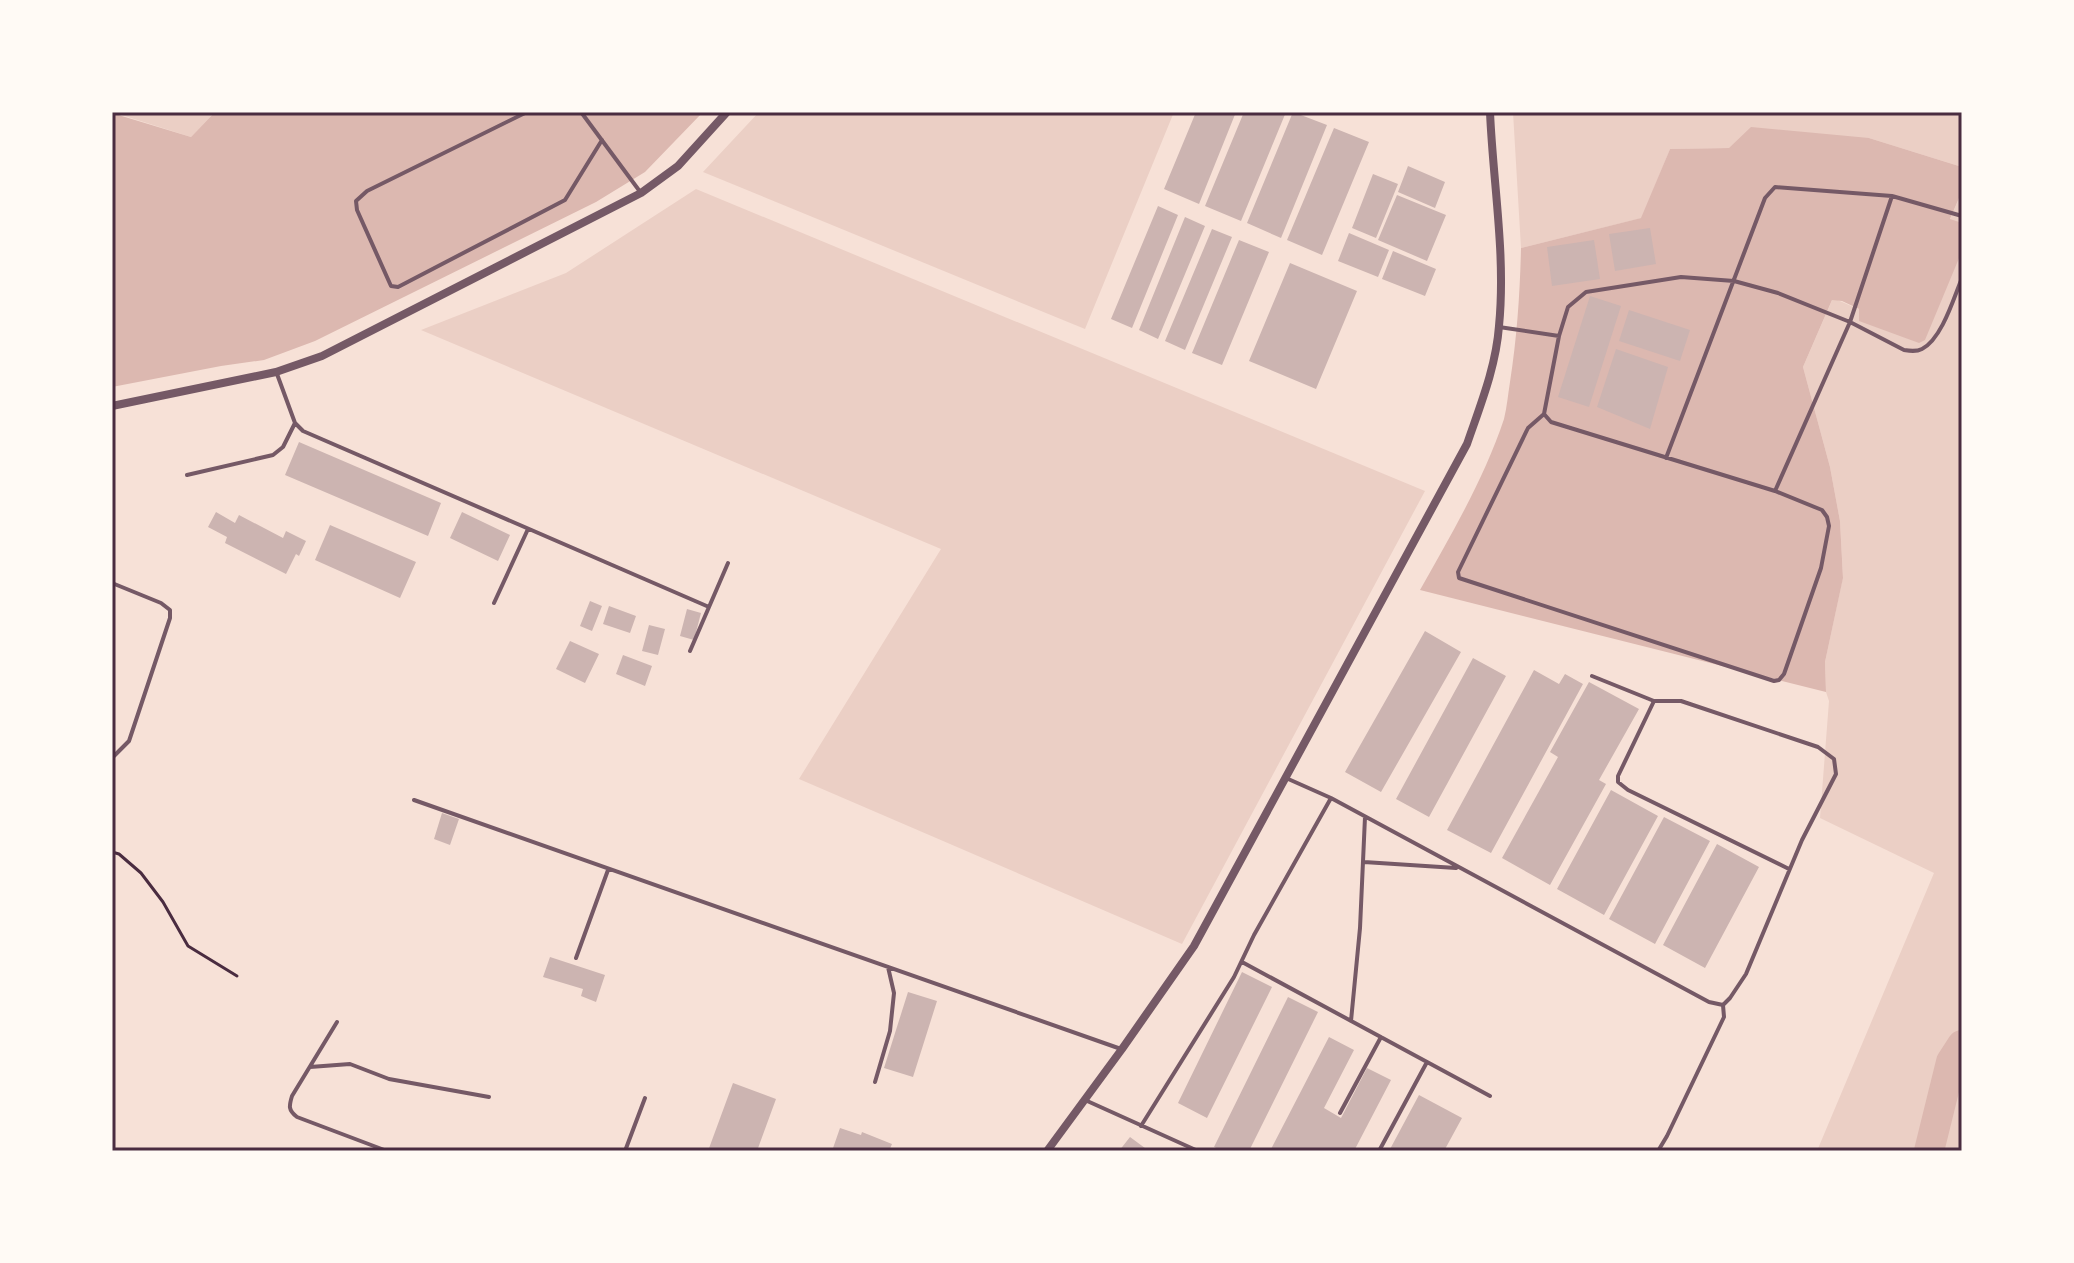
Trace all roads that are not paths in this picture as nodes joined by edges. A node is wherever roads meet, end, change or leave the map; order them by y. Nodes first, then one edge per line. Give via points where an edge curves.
1 (527, 112) edge
2 (581, 112) edge
3 (727, 112) edge
4 (1490, 112) edge
5 (602, 140) junction
6 (641, 193) junction
7 (1892, 196) junction
8 (1962, 216) edge
9 (1962, 278) edge
10 (1734, 281) junction
11 (1850, 322) junction
12 (1499, 327) junction
13 (1559, 336) junction
14 (276, 372) junction
15 (112, 406) edge
16 (1544, 414) junction
17 (295, 423) junction
18 (1666, 458) junction
19 (187, 475) dead end
20 (1775, 491) junction
21 (528, 529) junction
22 (728, 563) dead end
23 (112, 583) edge
24 (494, 603) dead end
25 (709, 607) junction
26 (690, 651) dead end
27 (1592, 676) dead end
28 (1654, 701) junction
29 (112, 758) edge
30 (1286, 778) junction
31 (1331, 798) junction
32 (414, 800) dead end
33 (1365, 817) junction
34 (1364, 862) junction
35 (1459, 868) junction
36 (608, 869) junction
37 (1789, 870) junction
38 (576, 958) dead end
39 (1242, 962) junction
40 (888, 967) junction
41 (1723, 1005) junction
42 (1351, 1021) junction
43 (337, 1022) dead end
44 (1381, 1037) junction
45 (1122, 1049) junction
46 (1427, 1062) junction
47 (310, 1067) junction
48 (875, 1082) dead end
49 (1490, 1096) dead end
50 (489, 1097) dead end
51 (645, 1098) dead end
52 (1085, 1100) junction
53 (1340, 1113) dead end
54 (1141, 1126) junction
55 (387, 1151) edge
56 (625, 1151) edge
57 (1047, 1151) edge
58 (1198, 1151) edge
59 (1379, 1151) edge
60 (1658, 1151) edge

1 - 5 lane via 356,201 391,286 565,200
2 - 5 lane
3 - 6 street via 678,166
4 - 12 street via 1500,234
5 - 6 lane
6 - 14 street via 322,356
7 - 8 lane
7 - 10 lane via 1775,187 1765,198
7 - 11 lane
9 - 11 lane via 1933,342 1921,350 1904,350
10 - 11 lane
10 - 13 lane via 1681,277 1586,292 1568,307
10 - 18 lane
11 - 20 lane
12 - 13 lane
12 - 30 street via 1489,381 1467,444
13 - 16 lane
14 - 15 street
14 - 17 lane
16 - 18 lane via 1551,422
16 - 20 lane via 1528,428 1459,578 1774,681 1784,674 1821,568 1829,526 1816,506
17 - 19 lane via 273,455
17 - 21 lane via 315,437
18 - 20 lane
21 - 24 lane
21 - 25 lane
22 - 25 lane
23 - 29 lane via 161,603 170,610 170,618 129,741
25 - 26 lane
27 - 28 lane
28 - 37 lane via 1618,782
28 - 37 lane via 1681,701 1818,747 1834,759 1836,774
30 - 31 lane
30 - 45 street via 1194,946
31 - 33 lane
31 - 39 lane
32 - 36 lane
33 - 34 lane
33 - 35 lane
34 - 35 lane
34 - 42 lane
35 - 41 lane
36 - 38 lane
36 - 40 lane
37 - 41 lane via 1746,974
39 - 42 lane
39 - 54 lane
40 - 45 lane
40 - 48 lane via 893,1006
41 - 60 lane via 1724,1017
42 - 44 lane
43 - 47 lane
44 - 46 lane
44 - 53 lane
45 - 52 street
46 - 49 lane
46 - 59 lane
47 - 50 lane via 350,1064 389,1079
47 - 55 lane via 292,1096 291,1113
51 - 56 lane
52 - 54 lane
52 - 57 street
54 - 58 lane

